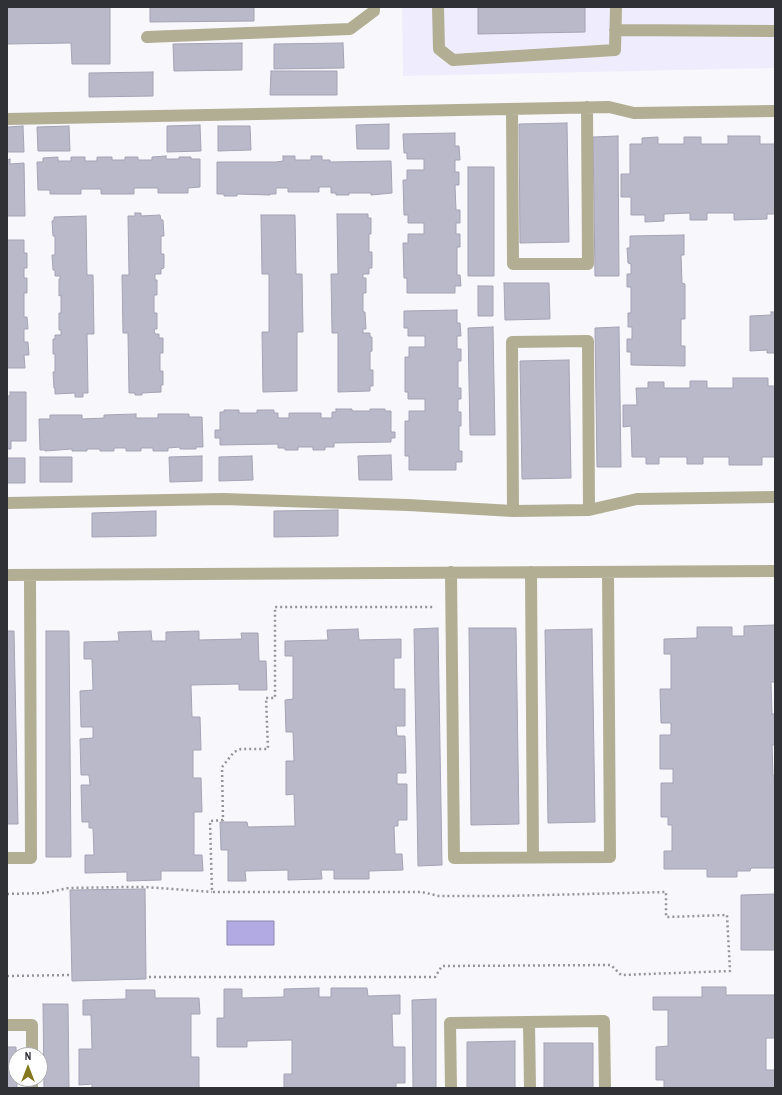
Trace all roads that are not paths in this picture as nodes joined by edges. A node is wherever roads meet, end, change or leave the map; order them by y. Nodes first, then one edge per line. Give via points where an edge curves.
1 (374, 7) edge
2 (438, 7) edge
3 (616, 7) edge
4 (616, 30) junction
5 (775, 31) edge
6 (147, 37) dead end
7 (587, 107) junction
8 (512, 109) junction
9 (775, 111) edge
10 (7, 120) edge
11 (775, 497) edge
12 (7, 503) edge
13 (589, 510) junction
14 (513, 511) junction
15 (775, 571) edge
16 (451, 572) junction
17 (531, 572) junction
18 (608, 572) junction
19 (7, 575) edge
20 (30, 575) junction
21 (533, 857) junction
22 (7, 858) edge
23 (529, 1022) junction
24 (7, 1025) edge
25 (32, 1047) edge
26 (450, 1088) edge
27 (530, 1088) edge
28 (605, 1088) edge

1 - 6 lane via 374,11 350,29
2 - 4 lane via 439,49 453,60 615,50
3 - 4 lane
4 - 5 lane
7 - 8 lane
7 - 8 lane via 588,264 513,264
7 - 9 lane via 609,107 634,113
8 - 10 lane
11 - 13 lane via 637,499
12 - 14 lane via 223,499
13 - 14 lane
13 - 14 lane via 588,341 535,341 512,342
15 - 18 lane
16 - 17 lane
16 - 20 lane
16 - 21 lane via 454,858
17 - 18 lane
17 - 21 lane
18 - 21 lane via 610,856
19 - 20 lane
20 - 22 lane via 31,858
23 - 26 lane via 450,1023
23 - 27 lane
23 - 28 lane via 604,1021
24 - 25 lane via 32,1025

